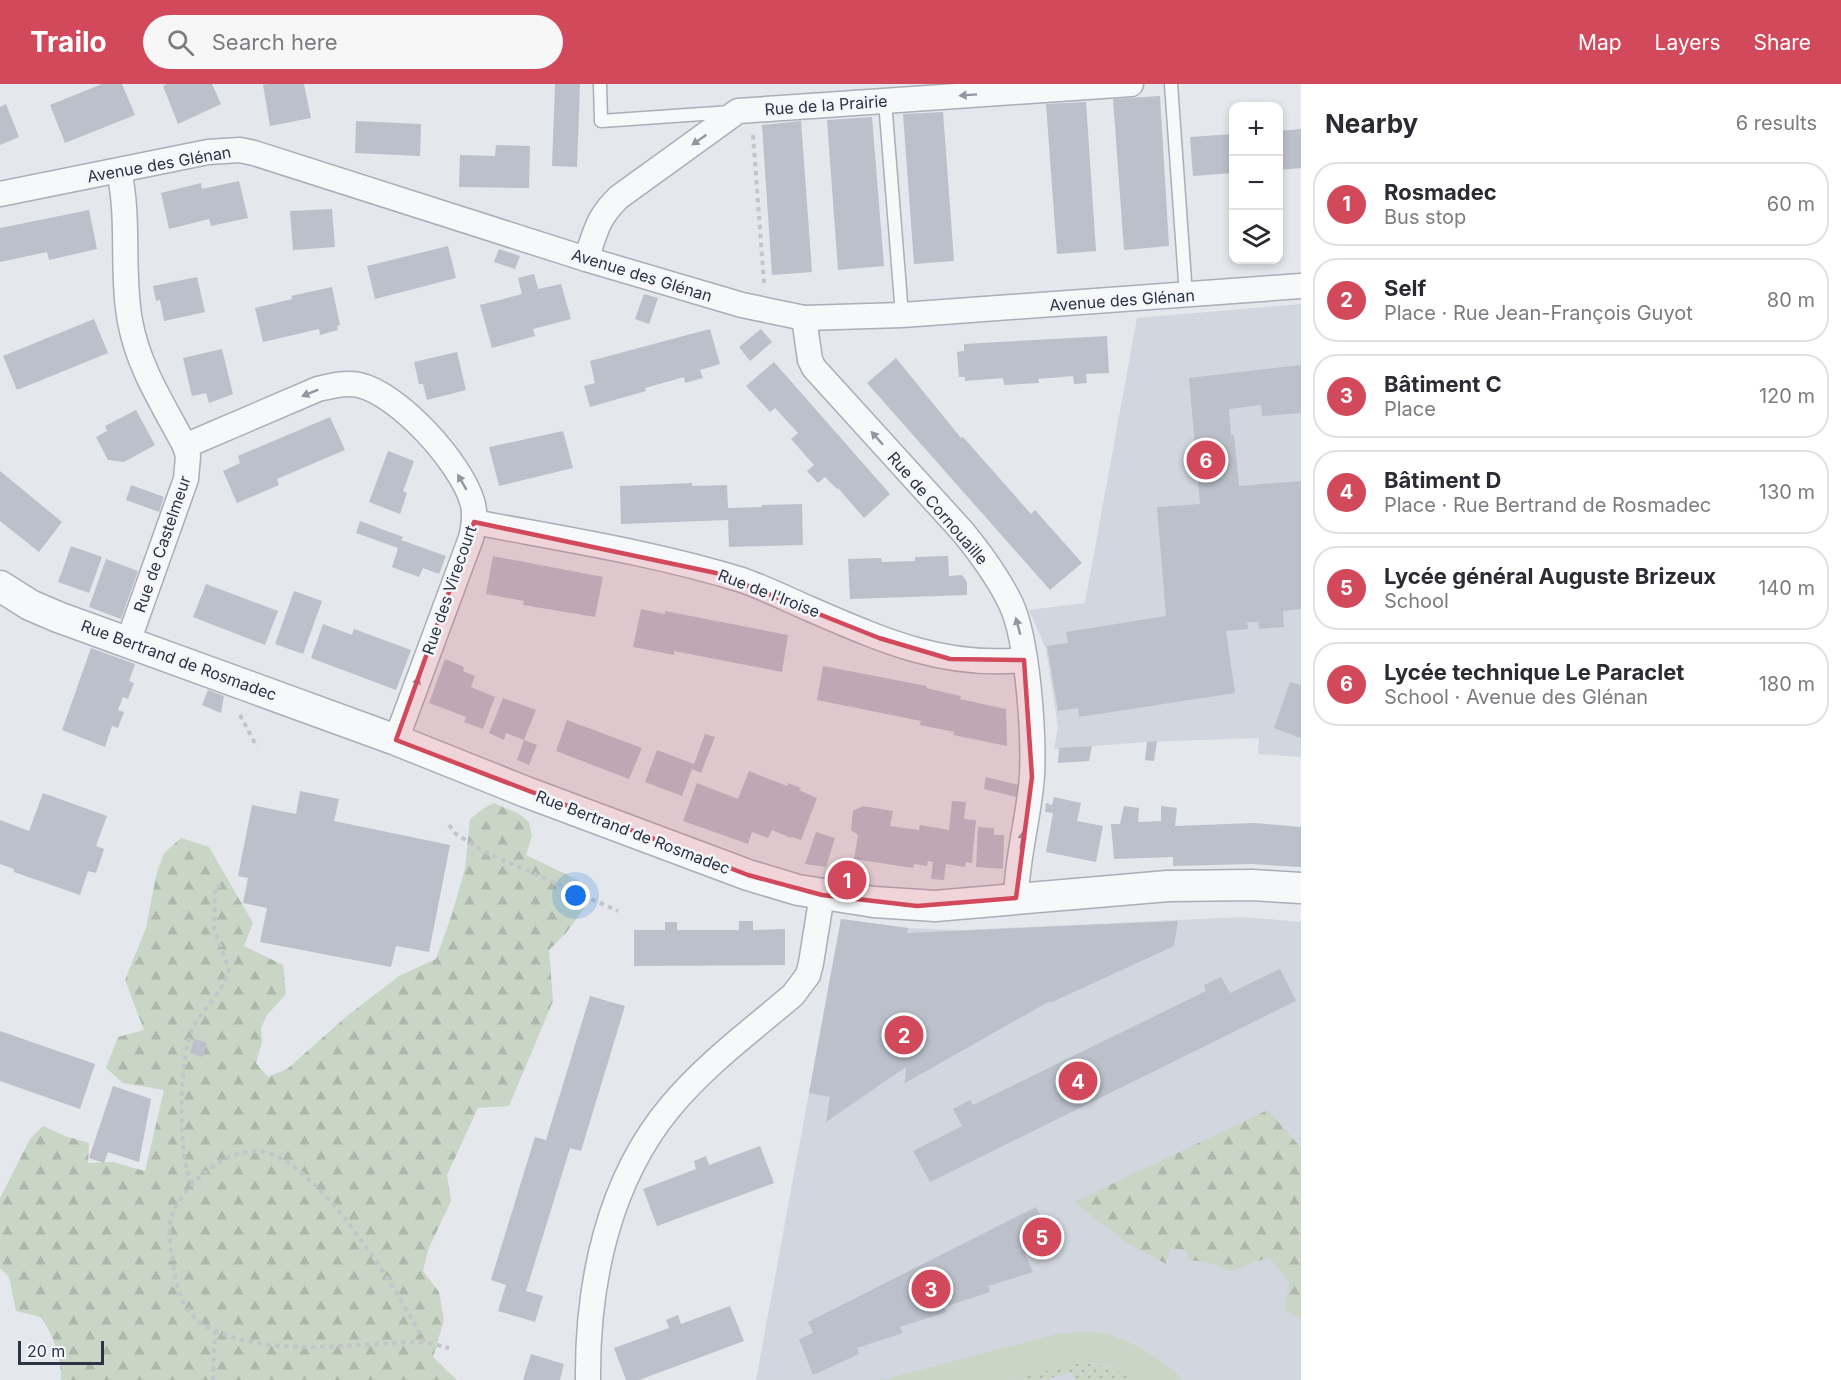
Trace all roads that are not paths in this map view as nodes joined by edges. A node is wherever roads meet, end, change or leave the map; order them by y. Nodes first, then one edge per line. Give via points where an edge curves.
1 (600, 84) edge
2 (1131, 84) edge
3 (1171, 84) edge
4 (885, 101) junction
5 (745, 111) junction
6 (119, 171) junction
7 (0, 194) edge
8 (586, 259) junction
9 (1301, 286) edge
10 (1186, 295) junction
11 (902, 315) junction
12 (804, 318) junction
13 (185, 447) junction
14 (474, 522) junction
15 (0, 586) edge
16 (128, 642) junction
17 (1024, 660) junction
18 (396, 740) junction
19 (1301, 888) edge
20 (822, 895) junction
21 (1016, 898) junction
22 (588, 1380) edge

1 - 5 lane via 601,121
2 -> 4 street, Rue de la Prairie
3 - 10 lane
4 - 5 street, Rue de la Prairie
4 - 11 lane
5 -> 8 street via 619,196 599,221
6 - 7 street, Avenue des Glénan
6 - 8 street, Avenue des Glénan via 208,152 240,150
6 - 13 street, Rue de Castelmeur via 133,339
8 - 12 street, Avenue des Glénan via 766,311
9 - 10 street, Avenue des Glénan
10 - 11 street, Avenue des Glénan
11 - 12 street, Avenue des Glénan
17 -> 12 street, Rue de Cornouaille via 1012,605 999,582 963,531 814,368
14 -> 13 street, Rue des Virecourt via 469,494 438,448 394,402 355,384 318,389
13 - 16 street, Rue de Castelmeur via 186,479
14 - 17 street, Rue de l'Iroise via 716,573 770,591 879,638 950,659 996,663
18 -> 14 street, Rue des Virecourt via 469,545
15 - 16 street, Rue Bertrand de Rosmadec via 30,605
16 - 18 street, Rue Bertrand de Rosmadec
21 -> 17 street, Rue de Cornouaille via 1032,777
18 - 20 street, Rue Bertrand de Rosmadec via 748,875
19 - 21 street, Rue Bertrand de Rosmadec via 1168,886
20 - 21 street, Rue Bertrand de Rosmadec via 917,906
20 - 22 street via 811,963 803,981 793,995 672,1104 625,1179 605,1238 593,1292

